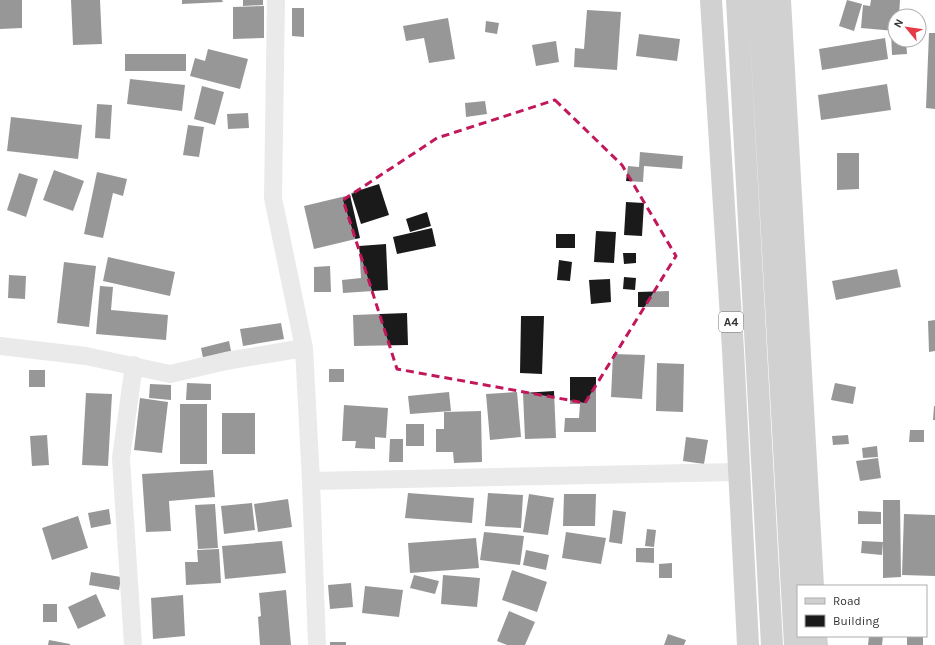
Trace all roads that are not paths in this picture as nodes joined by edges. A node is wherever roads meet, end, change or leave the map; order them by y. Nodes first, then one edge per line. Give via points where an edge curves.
1 (276, 0) edge
2 (711, 0) edge
3 (737, 0) edge
4 (759, 0) edge
5 (780, 0) edge
6 (0, 346) edge
7 (304, 348) junction
8 (134, 365) junction
9 (738, 472) junction
10 (311, 481) junction
11 (814, 585) edge
12 (133, 645) edge
13 (317, 645) edge
14 (748, 645) edge
15 (772, 645) edge
16 (795, 645) edge

1 - 7 street via 273,198
2 - 9 highway, A4
3 - 15 highway, A4
4 - 16 highway
5 - 11 highway
6 - 8 street via 86,356
7 - 8 street via 170,374
7 - 10 street
8 - 12 street via 121,458
9 - 10 street
9 - 14 highway, A4
10 - 13 street

